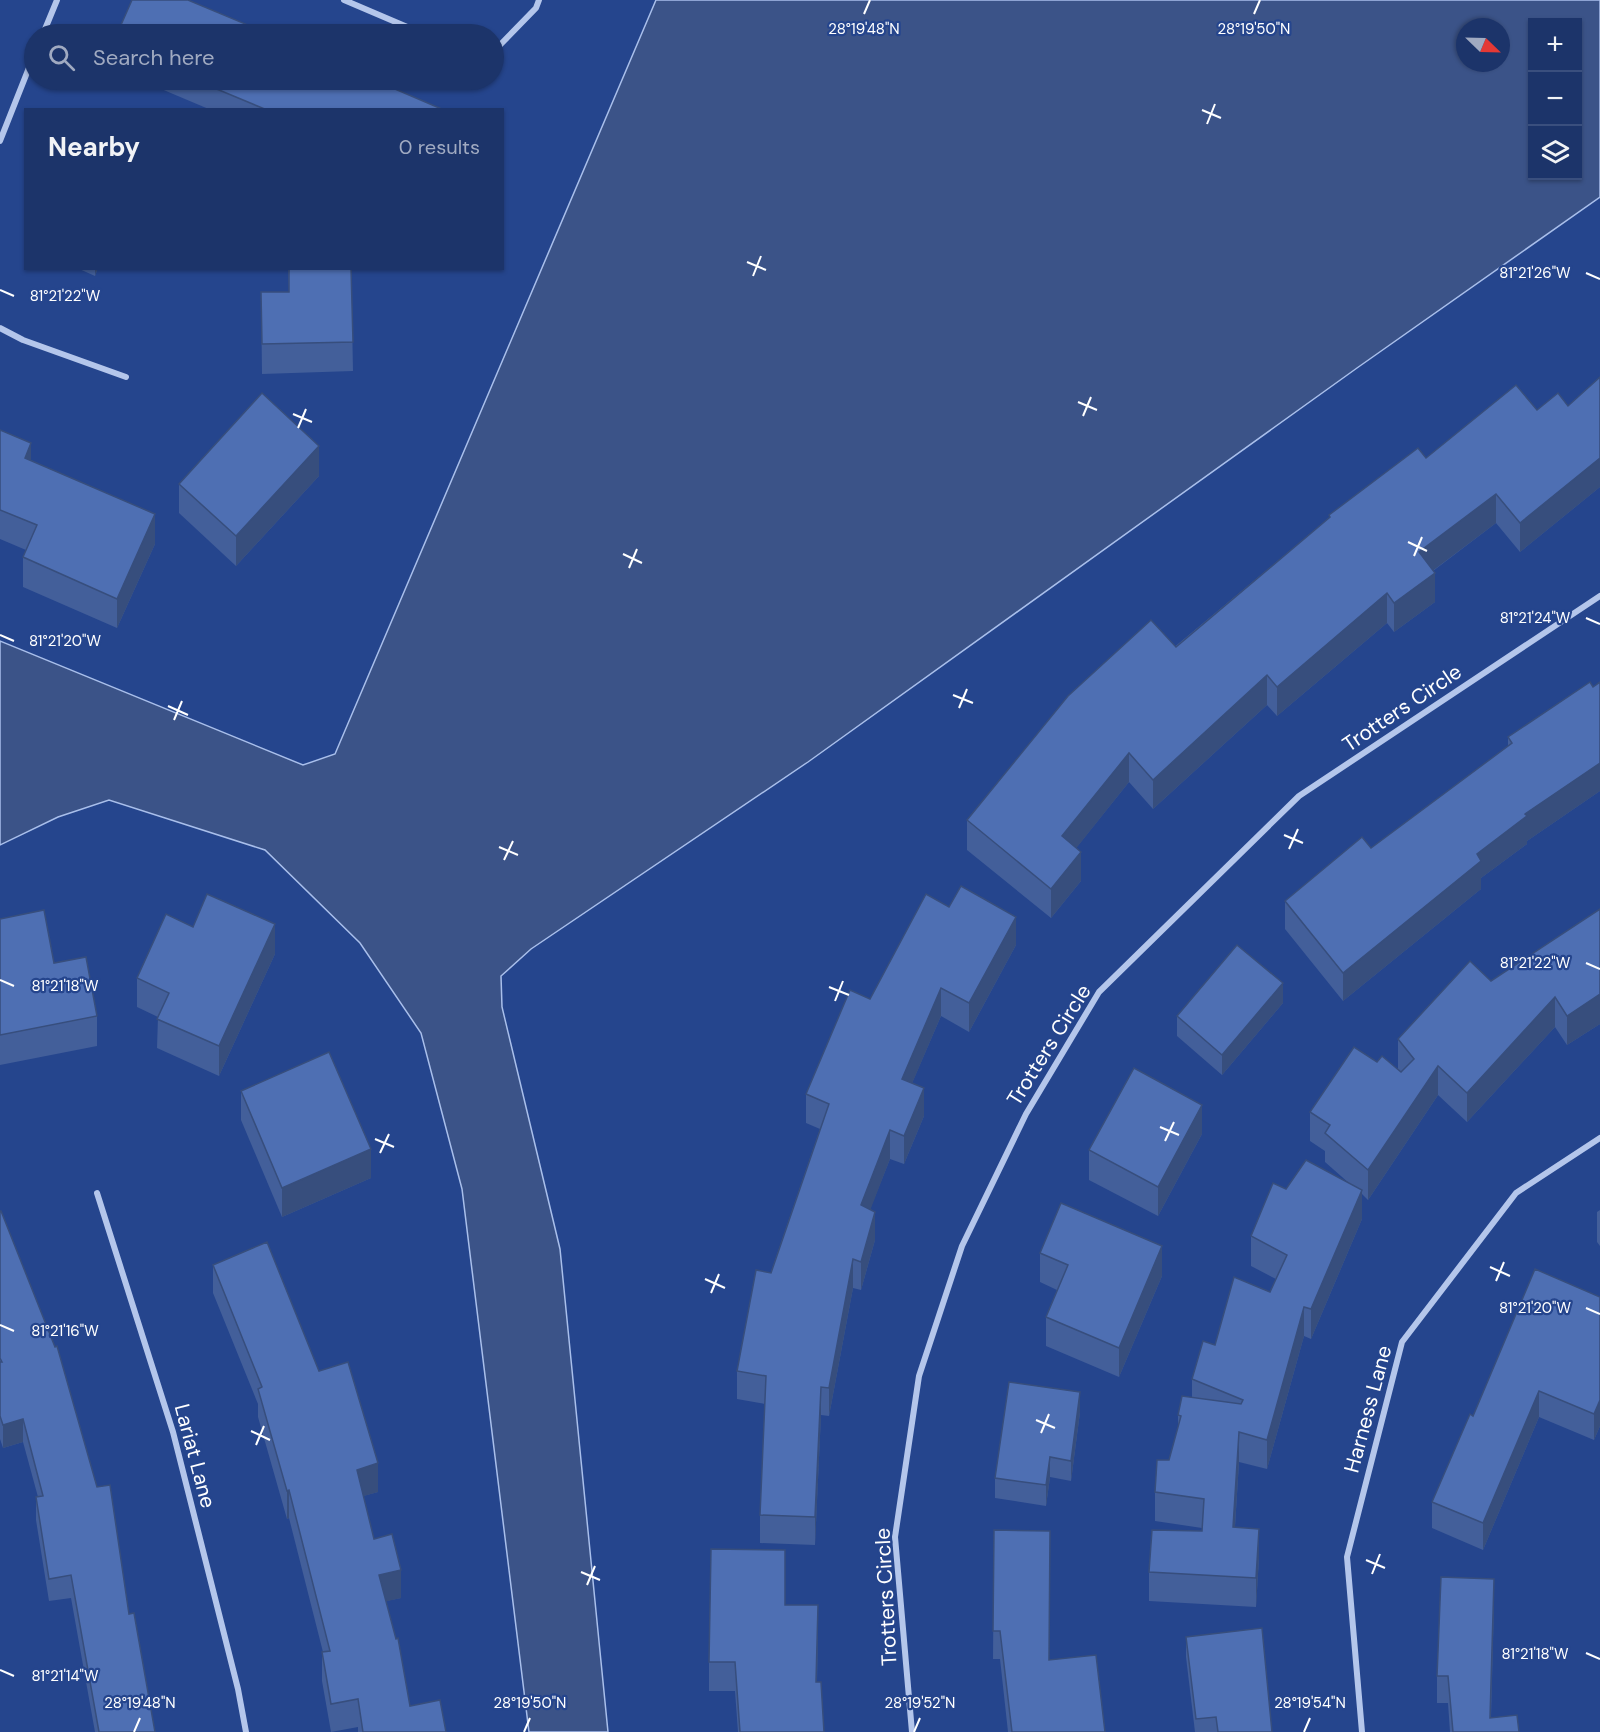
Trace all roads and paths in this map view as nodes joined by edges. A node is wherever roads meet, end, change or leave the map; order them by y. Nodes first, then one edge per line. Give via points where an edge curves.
1 (57, 0) edge
2 (344, 0) edge
3 (539, 0) edge
4 (47, 24) edge
5 (400, 24) edge
6 (504, 41) edge
7 (24, 80) edge
8 (0, 141) edge
9 (0, 328) edge
10 (126, 377) dead end
11 (1600, 596) edge
12 (1600, 1138) edge
13 (97, 1192) dead end
14 (246, 1732) edge
15 (912, 1732) edge
16 (1362, 1732) edge

1 - 4 street
2 - 5 street
3 - 6 street
7 - 8 street
9 - 10 street
11 - 15 street, Trotters Circle via 1299,796 1099,992 1026,1114 962,1246 919,1376 895,1537
12 - 16 street, Harness Lane via 1516,1193 1402,1342 1347,1557
13 - 14 street, Lariat Lane via 173,1432

